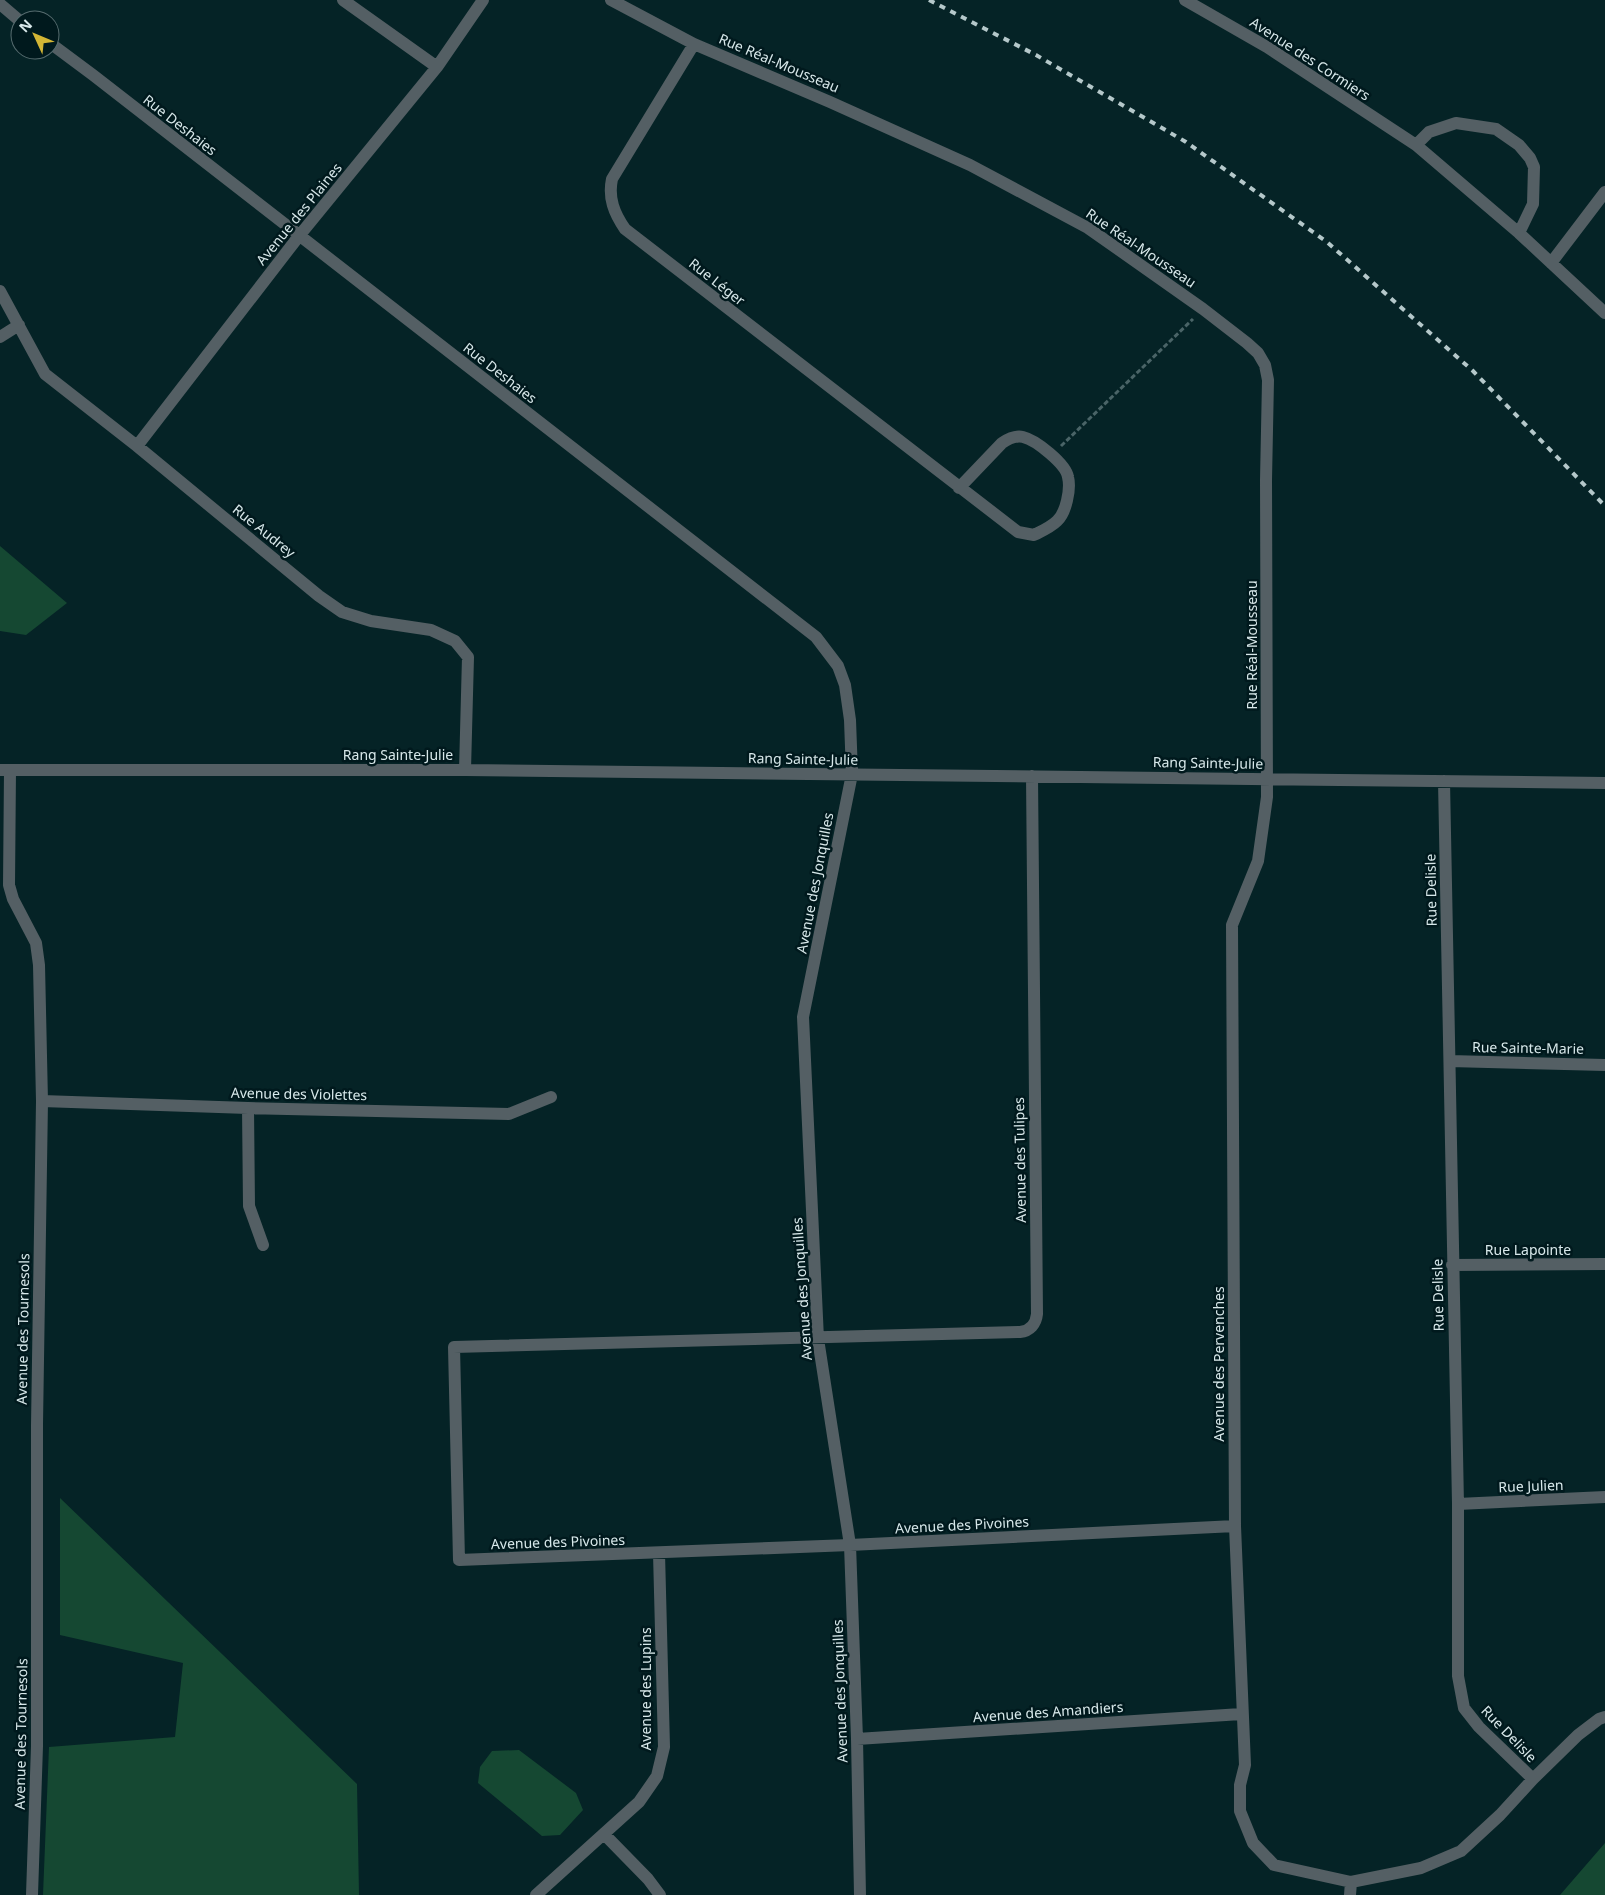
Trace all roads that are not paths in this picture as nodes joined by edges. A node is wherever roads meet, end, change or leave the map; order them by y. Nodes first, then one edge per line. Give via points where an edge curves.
1 (343, 0) edge
2 (483, 0) edge
3 (611, 0) edge
4 (1185, 0) edge
5 (0, 4) edge
6 (10, 12) edge
7 (694, 44) junction
8 (60, 50) edge
9 (437, 67) junction
10 (1416, 145) junction
11 (1605, 192) edge
12 (1519, 233) junction
13 (299, 236) junction
14 (1551, 263) junction
15 (0, 291) edge
16 (1605, 313) edge
17 (19, 325) junction
18 (0, 336) edge
19 (137, 446) junction
20 (959, 488) junction
21 (5, 770) edge
22 (465, 770) junction
23 (852, 774) junction
24 (1032, 776) junction
25 (1268, 779) junction
26 (1444, 781) junction
27 (1605, 783) edge
28 (1450, 1061) junction
29 (1605, 1065) edge
30 (550, 1097) dead end
31 (42, 1100) junction
32 (248, 1108) junction
33 (263, 1245) dead end
34 (1605, 1264) edge
35 (1452, 1265) junction
36 (818, 1339) junction
37 (1605, 1498) edge
38 (1458, 1504) junction
39 (1235, 1526) junction
40 (850, 1545) junction
41 (659, 1552) junction
42 (1241, 1714) junction
43 (1605, 1717) edge
44 (857, 1739) junction
45 (1533, 1779) junction
46 (604, 1834) junction
47 (1350, 1888) edge
48 (32, 1895) edge
49 (536, 1895) edge
50 (660, 1895) edge
51 (860, 1895) edge

1 - 9 street
2 - 9 street, Avenue des Plaines
3 - 7 street, Rue Réal-Mousseau
4 - 10 street, Avenue des Cormiers via 1267,47
5 - 6 street
7 - 20 street, Rue Léger via 612,179 612,206 617,218 625,229
7 - 25 street, Rue Réal-Mousseau via 970,165 1088,228 1203,309 1258,353 1268,380
8 - 13 street, Rue Deshaies
9 - 13 street, Avenue des Plaines
10 - 12 street, Avenue des Cormiers
10 - 12 street via 1428,132 1456,123 1496,128 1519,145 1534,168 1533,204
11 - 14 street
12 - 14 street, Avenue des Cormiers
13 - 19 street, Avenue des Plaines
13 - 23 street, Rue Deshaies via 816,637 838,666 846,685
14 - 16 street, Avenue des Cormiers
15 - 17 street, Rue Audrey
17 - 18 street
17 - 19 street, Rue Audrey via 46,374
19 - 22 street, Rue Audrey via 342,612 371,621 431,630 455,641 468,657
20 - 20 street, Rue Léger via 1018,532 1034,535 1059,520 1066,506 1068,477 1064,467 1052,455 1022,436 1002,443
21 - 22 street, Rang Sainte-Julie
21 - 31 street, Avenue des Tournesols via 9,885 36,942 40,965
22 - 23 street, Rang Sainte-Julie
23 - 24 street, Rang Sainte-Julie
23 - 36 street, Avenue des Jonquilles via 803,1017
24 - 25 street, Rang Sainte-Julie
24 - 36 street, Avenue des Tulipes via 1035,1322 1028,1330 1020,1332
25 - 26 street, Rang Sainte-Julie
25 - 39 street, Avenue des Pervenches via 1258,861 1232,925
26 - 27 street, Rang Sainte-Julie
26 - 28 street, Rue Delisle
28 - 29 street, Rue Sainte-Marie
28 - 35 street, Rue Delisle
30 - 32 street, Avenue des Violettes via 509,1114
31 - 32 street, Avenue des Violettes
31 - 48 street, Avenue des Tournesols via 37,1738
32 - 33 street via 249,1206
34 - 35 street, Rue Lapointe
35 - 38 street, Rue Delisle
36 - 40 street, Avenue des Jonquilles
36 - 41 street, Avenue des Pivoines via 454,1347 459,1560
37 - 38 street, Rue Julien
38 - 45 street, Rue Delisle via 1458,1676 1464,1708
39 - 40 street, Avenue des Pivoines
39 - 42 street, Avenue des Pervenches
40 - 41 street, Avenue des Pivoines
40 - 44 street, Avenue des Jonquilles
41 - 46 street, Avenue des Lupins via 664,1747 656,1776 648,1789 639,1802
42 - 44 street, Avenue des Amandiers
42 - 47 street, Avenue des Pervenches via 1245,1765 1240,1784 1240,1811 1253,1843 1274,1865
43 - 45 street via 1578,1735
44 - 51 street, Avenue des Jonquilles
45 - 47 street via 1461,1851 1421,1868
46 - 49 street, Avenue des Lupins
46 - 50 street

